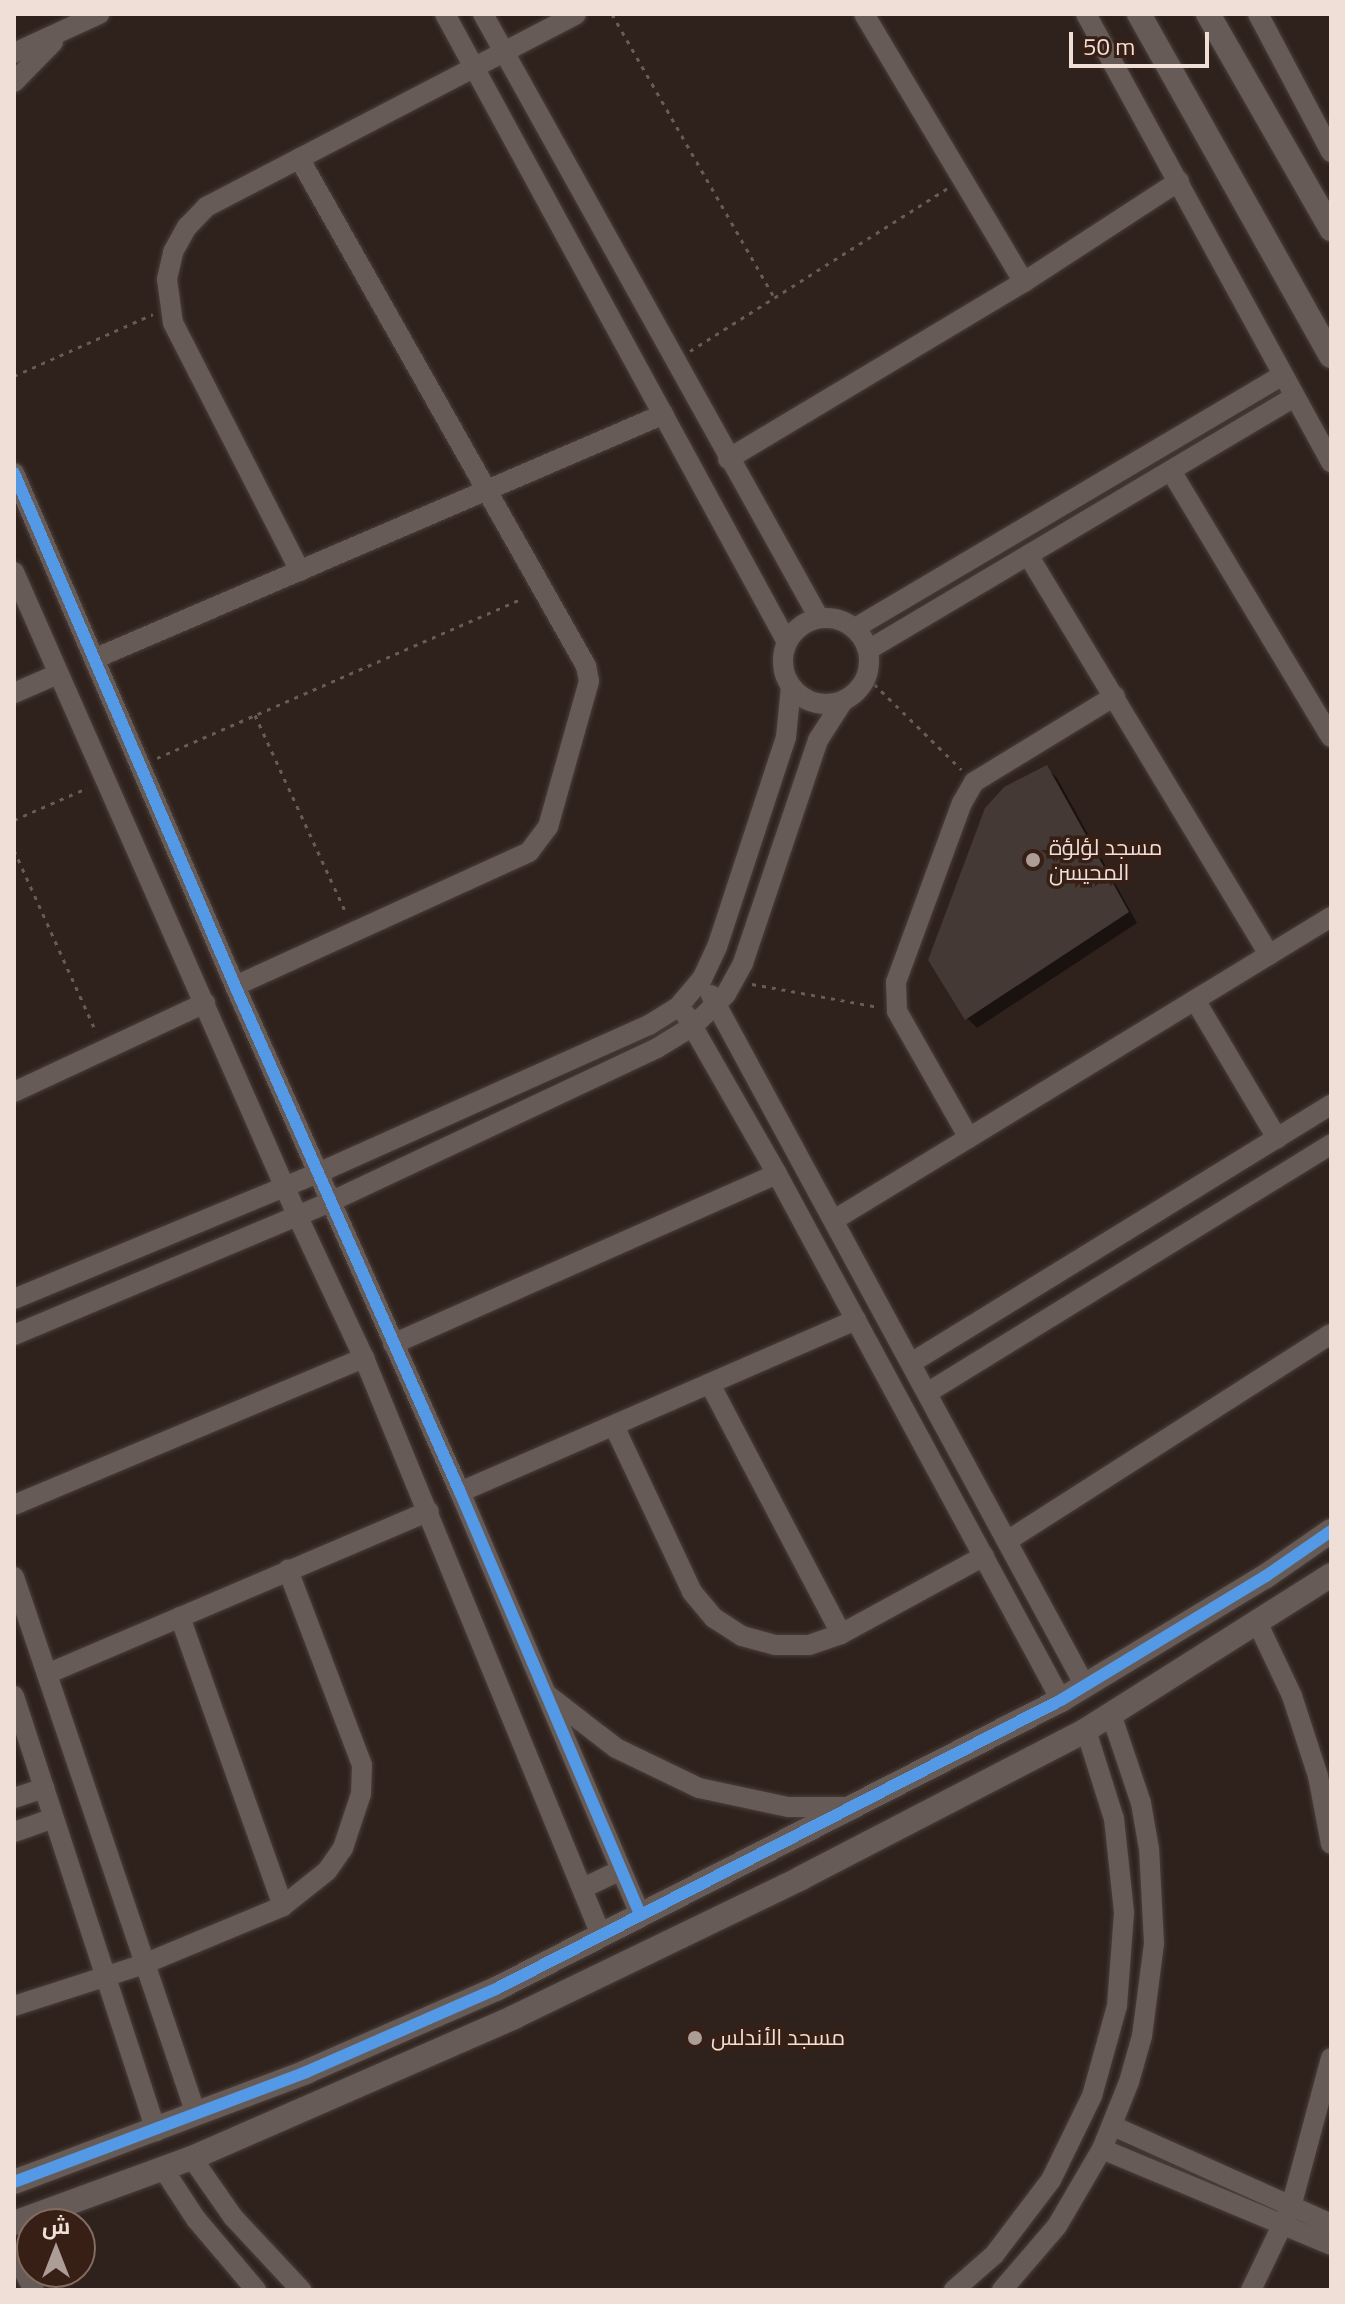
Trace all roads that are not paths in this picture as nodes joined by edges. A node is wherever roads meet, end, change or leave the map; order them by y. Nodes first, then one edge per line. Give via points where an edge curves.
1 (99, 14) edge
2 (445, 14) edge
3 (483, 14) edge
4 (576, 14) edge
5 (864, 14) edge
6 (1086, 14) edge
7 (1139, 14) edge
8 (1208, 14) edge
9 (1258, 14) edge
10 (68, 29) junction
11 (14, 53) edge
12 (501, 53) junction
13 (472, 68) junction
14 (14, 82) edge
15 (1331, 152) edge
16 (299, 158) junction
17 (1179, 181) junction
18 (1331, 229) edge
19 (1024, 282) junction
20 (1331, 356) edge
21 (1281, 376) junction
22 (1293, 398) junction
23 (664, 414) junction
24 (718, 441) junction
25 (688, 458) junction
26 (728, 459) junction
27 (1331, 462) edge
28 (1171, 471) junction
29 (14, 473) edge
30 (487, 491) junction
31 (1028, 555) junction
32 (300, 571) junction
33 (14, 572) edge
34 (819, 618) junction
35 (855, 628) junction
36 (787, 642) junction
37 (868, 650) junction
38 (94, 659) junction
39 (58, 674) junction
40 (791, 687) junction
41 (14, 693) edge
42 (1115, 696) junction
43 (843, 701) junction
44 (1331, 737) edge
45 (1331, 917) edge
46 (1269, 955) junction
47 (702, 979) junction
48 (235, 986) junction
49 (1195, 1000) junction
50 (205, 1003) junction
51 (716, 1005) junction
52 (679, 1006) junction
53 (693, 1026) junction
54 (14, 1092) edge
55 (1331, 1105) edge
56 (969, 1138) junction
57 (1277, 1138) junction
58 (1331, 1144) edge
59 (318, 1173) junction
60 (777, 1174) junction
61 (286, 1187) junction
62 (330, 1202) junction
63 (297, 1215) junction
64 (834, 1220) junction
65 (14, 1299) edge
66 (856, 1320) junction
67 (1331, 1334) edge
68 (14, 1335) edge
69 (393, 1344) junction
70 (364, 1358) junction
71 (911, 1363) junction
72 (711, 1386) junction
73 (927, 1393) junction
74 (615, 1428) junction
75 (460, 1492) junction
76 (14, 1505) edge
77 (429, 1511) junction
78 (1331, 1531) edge
79 (1007, 1541) junction
80 (984, 1556) junction
81 (288, 1570) junction
82 (1331, 1575) edge
83 (1266, 1576) junction
84 (14, 1577) edge
85 (1286, 1605) junction
86 (180, 1617) junction
87 (1258, 1624) junction
88 (841, 1634) junction
89 (47, 1674) junction
90 (1084, 1684) junction
91 (545, 1691) junction
92 (14, 1696) edge
93 (1061, 1700) junction
94 (1111, 1714) junction
95 (1086, 1730) junction
96 (1324, 1772) edge
97 (44, 1788) junction
98 (14, 1798) edge
99 (849, 1807) junction
100 (54, 1818) junction
101 (14, 1832) edge
102 (1331, 1844) edge
103 (621, 1870) junction
104 (583, 1888) junction
105 (283, 1906) junction
106 (640, 1915) junction
107 (601, 1935) junction
108 (144, 1964) junction
109 (105, 1977) junction
110 (14, 2006) edge
111 (1331, 2058) edge
112 (196, 2114) junction
113 (1113, 2126) junction
114 (156, 2131) junction
115 (1102, 2149) junction
116 (192, 2158) junction
117 (48, 2170) junction
118 (164, 2170) junction
119 (14, 2182) edge
120 (62, 2206) junction
121 (50, 2208) edge
122 (1287, 2216) junction
123 (1331, 2224) edge
124 (1331, 2245) edge
125 (14, 2253) edge
126 (34, 2290) edge
127 (256, 2290) edge
128 (301, 2290) edge
129 (954, 2290) edge
130 (1002, 2290) edge
131 (1251, 2290) edge

1 - 10 street
2 - 13 street
3 - 12 street
4 - 12 street
5 - 19 street
6 - 17 street
7 - 20 street
8 - 18 street
9 - 15 street
10 - 11 street
10 - 14 street
12 - 13 street
12 - 24 street
13 - 16 street
13 - 23 street
16 - 30 street
16 - 32 street via 206,207 187,227 170,265 169,307
17 - 19 street
17 - 21 street
19 - 26 street
21 - 22 street
21 - 35 street
22 - 27 street
22 - 28 street
23 - 25 street
23 - 30 street
24 - 25 street
24 - 26 street
25 - 36 street
26 - 34 street
28 - 31 street
28 - 44 street
29 - 38 street
30 - 32 street
30 - 48 street via 586,666 589,681 548,827 529,852
31 - 37 street
31 - 42 street
32 - 38 street
33 - 39 street
34 - 35 street via 838,619
34 - 36 street via 803,624
35 - 37 street
36 - 40 street via 783,665
37 - 43 street via 867,677
38 - 48 street
39 - 41 street
39 - 50 street
40 - 43 street via 820,704
40 - 47 street via 786,737
42 - 46 street
42 - 56 street via 974,782 896,982 897,1011
43 - 51 street via 818,740 735,981
45 - 46 street
46 - 49 street
47 - 51 street
47 - 52 street
48 - 59 street
49 - 56 street
49 - 57 street
50 - 54 street
50 - 61 street
51 - 53 street
51 - 64 street
52 - 53 street
52 - 59 street via 649,1025
53 - 60 street
53 - 62 street via 657,1048
55 - 57 street
56 - 64 street
57 - 71 street
58 - 73 street
59 - 61 street
59 - 62 street
60 - 66 street
60 - 69 street
61 - 63 street
61 - 65 street
62 - 63 street
62 - 69 street
63 - 68 street
63 - 70 street
64 - 71 street
66 - 72 street
66 - 80 street
67 - 79 street
69 - 75 street
70 - 76 street
70 - 77 street
71 - 73 street
72 - 74 street
72 - 88 street
73 - 79 street
74 - 75 street
74 - 88 street via 692,1592 714,1618 742,1636 775,1645 809,1645
75 - 91 street
77 - 81 street
77 - 104 street
78 - 83 street
79 - 90 street
80 - 88 street
80 - 93 street
81 - 86 street
81 - 105 street via 362,1765 358,1808 343,1848 317,1881
82 - 85 street
83 - 85 street
83 - 90 street
84 - 89 street
85 - 87 street
86 - 89 street
86 - 105 street
87 - 94 street
87 - 96 street
89 - 108 street
90 - 93 street
91 - 99 street via 616,1748 684,1782 758,1802
91 - 103 street
92 - 97 street
93 - 99 street
94 - 95 street
94 - 113 street via 1141,1803 1154,1927 1142,2036
95 - 116 street via 801,1878 514,2017
95 - 129 street via 1114,1819 1124,1912 1117,2006 1092,2096 1051,2180 994,2255
96 - 102 street
97 - 98 street
97 - 100 street
99 - 106 street
100 - 101 street
100 - 109 street
103 - 104 street
103 - 106 street
104 - 107 street
105 - 108 street
106 - 107 street
107 - 112 street via 433,2019
108 - 109 street
108 - 112 street
109 - 110 street
109 - 114 street
111 - 122 street
112 - 114 street
113 - 115 street
113 - 122 street
114 - 117 street
115 - 122 street
115 - 130 street via 1057,2226
116 - 118 street
116 - 128 street via 233,2217
117 - 119 street
117 - 120 street via 49,2186
118 - 120 street
118 - 127 street via 196,2219
120 - 121 street
122 - 123 street
122 - 124 street
122 - 131 street
125 - 126 street

